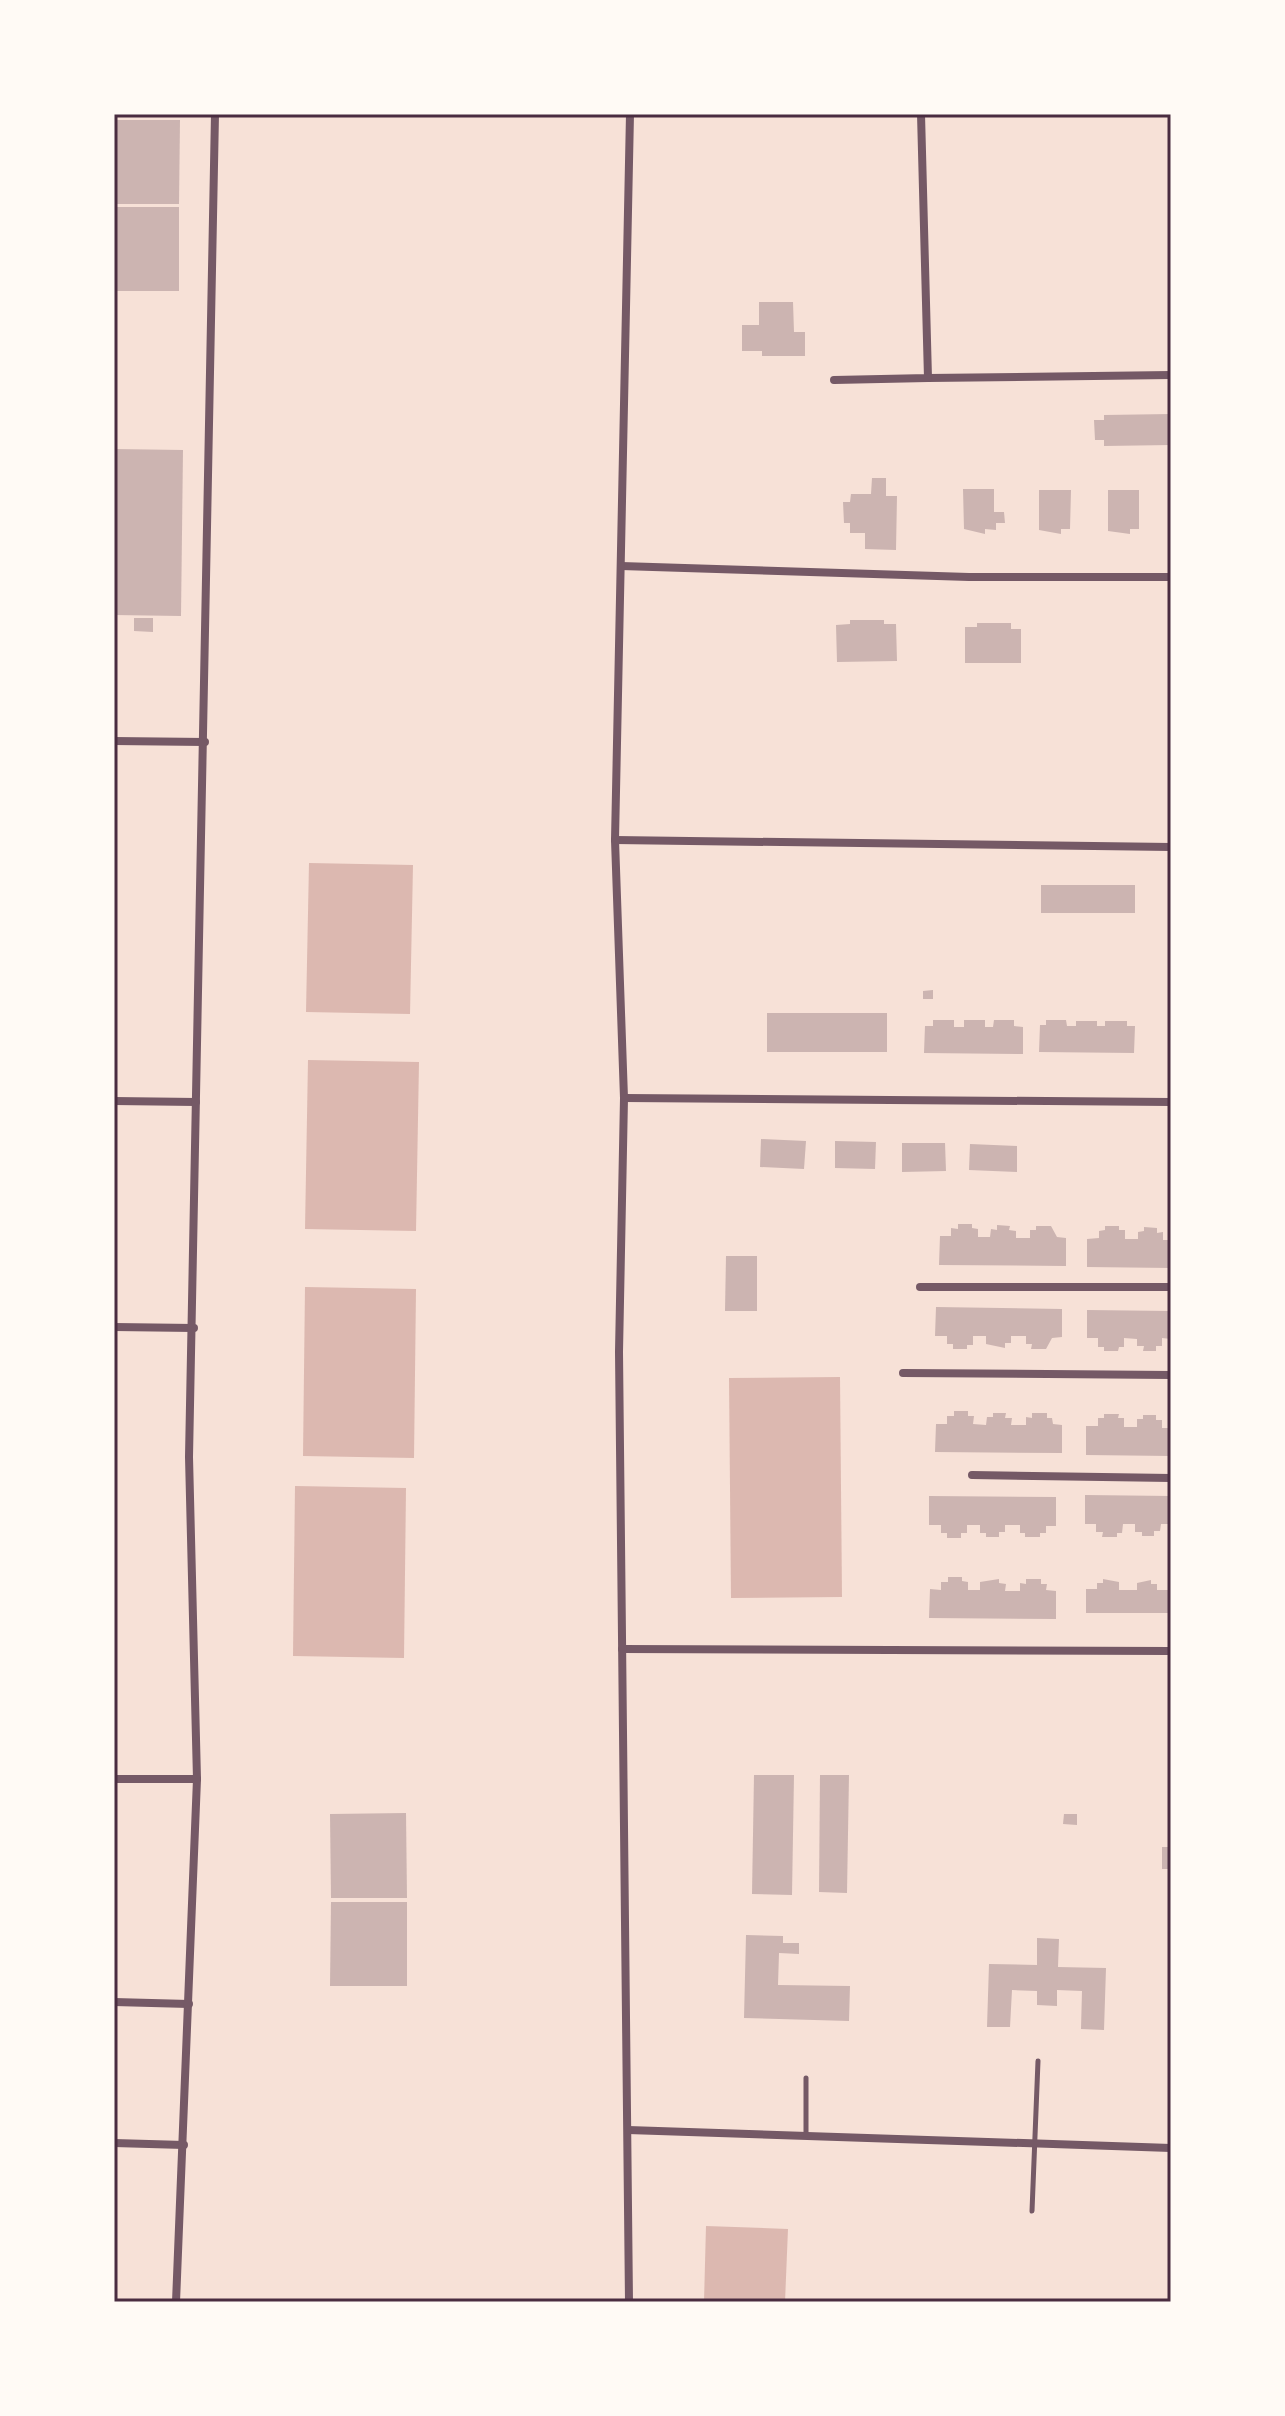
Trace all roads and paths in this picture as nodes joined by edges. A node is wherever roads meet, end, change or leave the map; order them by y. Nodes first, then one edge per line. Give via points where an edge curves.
1 (215, 114) edge
2 (630, 114) edge
3 (921, 114) edge
4 (1171, 375) edge
5 (928, 378) junction
6 (834, 380) dead end
7 (621, 566) junction
8 (1171, 577) edge
9 (114, 741) edge
10 (205, 742) junction
11 (615, 840) junction
12 (1171, 847) edge
13 (624, 1098) junction
14 (114, 1101) edge
15 (196, 1102) junction
16 (1171, 1102) edge
17 (920, 1287) dead end
18 (1171, 1287) edge
19 (114, 1327) edge
20 (194, 1328) junction
21 (903, 1373) dead end
22 (1171, 1375) edge
23 (972, 1475) dead end
24 (1171, 1478) edge
25 (622, 1649) junction
26 (1171, 1651) edge
27 (114, 1779) edge
28 (197, 1779) junction
29 (114, 2002) edge
30 (189, 2004) junction
31 (1038, 2061) dead end
32 (806, 2078) dead end
33 (628, 2130) junction
34 (806, 2136) junction
35 (114, 2143) edge
36 (1036, 2143) junction
37 (184, 2145) junction
38 (1171, 2148) edge
39 (1032, 2211) dead end
40 (176, 2302) edge
41 (629, 2302) edge

1 - 10 street
2 - 7 street
3 - 5 street
4 - 5 street
5 - 6 street
7 - 8 street via 969,577
7 - 11 street
9 - 10 street
10 - 15 street
11 - 12 street
11 - 13 street
13 - 16 street
13 - 25 street via 619,1352
14 - 15 street
15 - 20 street
17 - 18 street
19 - 20 street
20 - 28 street via 189,1457
21 - 22 street
23 - 24 street
25 - 26 street
25 - 33 street
27 - 28 street
28 - 30 street
29 - 30 street
30 - 37 street
31 - 36 lane
32 - 34 lane
33 - 34 street
33 - 41 street
34 - 36 street
35 - 37 street
36 - 38 street
36 - 39 lane
37 - 40 street

